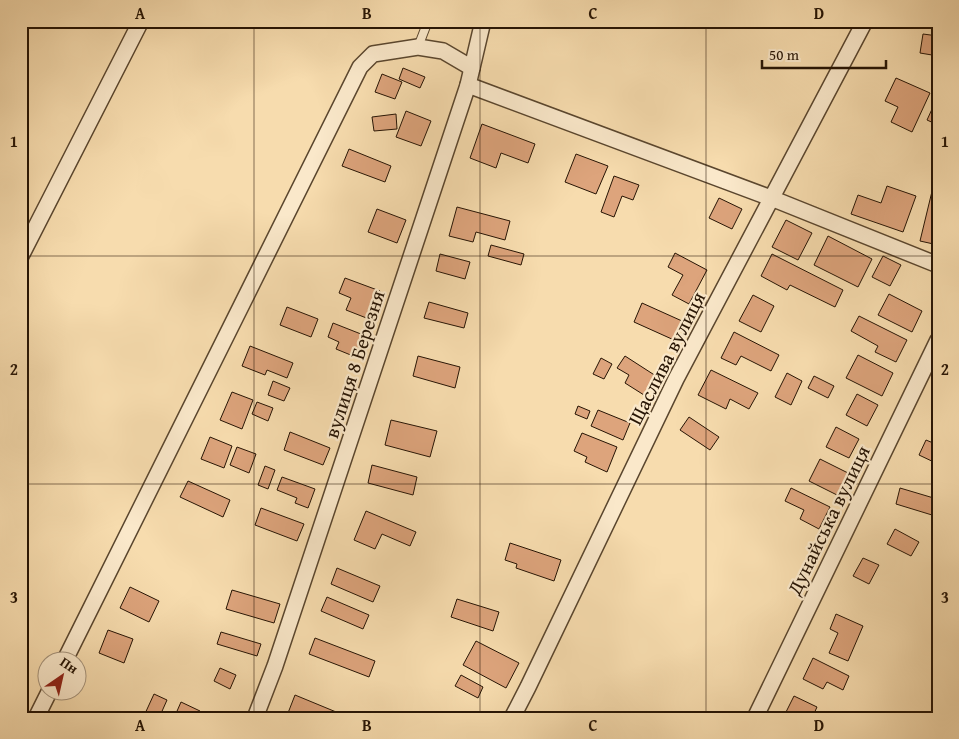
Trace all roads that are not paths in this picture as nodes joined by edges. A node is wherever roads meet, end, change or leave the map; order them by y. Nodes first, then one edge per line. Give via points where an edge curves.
1 (141, 21) edge
2 (428, 21) edge
3 (484, 21) edge
4 (865, 21) edge
5 (418, 47) junction
6 (472, 68) junction
7 (468, 85) junction
8 (771, 198) junction
9 (21, 256) edge
10 (938, 265) edge
11 (938, 340) edge
12 (69, 652) edge
13 (44, 702) edge
14 (36, 718) edge
15 (255, 718) edge
16 (512, 718) edge
17 (755, 718) edge

1 - 9 street
2 - 5 lane
3 - 6 street, вулиця 8 Березня
4 - 8 street, Щаслива вулиця
5 - 6 street via 443,51
5 - 12 street via 374,54 360,67
6 - 7 street, вулиця 8 Березня
7 - 8 street
7 - 15 street, вулиця 8 Березня
8 - 10 street
8 - 16 street, Щаслива вулиця via 676,380
11 - 17 street, Дунайська вулиця
13 - 14 street

